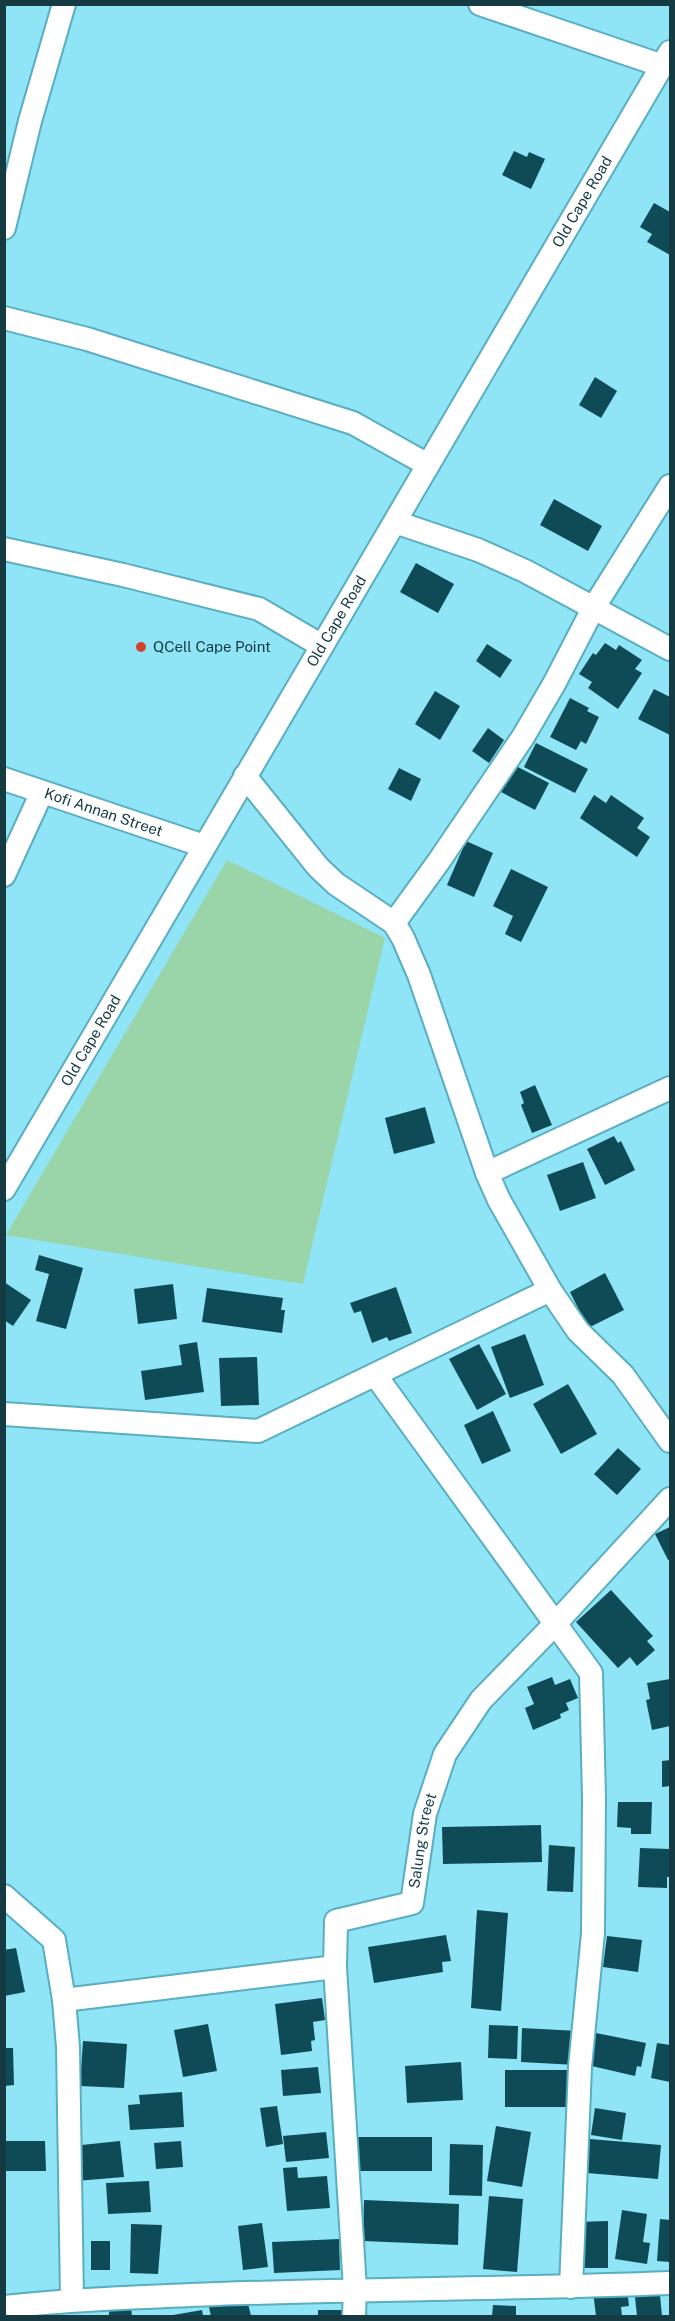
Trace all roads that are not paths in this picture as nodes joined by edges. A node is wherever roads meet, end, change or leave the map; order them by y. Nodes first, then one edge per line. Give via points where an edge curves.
1 (64, 4) edge
2 (480, 4) edge
3 (667, 59) edge
4 (4, 228) edge
5 (4, 318) edge
6 (428, 465) junction
7 (670, 486) edge
8 (395, 522) junction
9 (4, 549) edge
10 (594, 607) junction
11 (322, 646) junction
12 (670, 649) edge
13 (245, 776) junction
14 (4, 779) edge
15 (42, 792) junction
16 (204, 846) junction
17 (4, 875) edge
18 (394, 923) junction
19 (670, 1088) edge
20 (487, 1173) junction
21 (4, 1189) edge
22 (550, 1290) junction
23 (376, 1376) junction
24 (4, 1414) edge
25 (670, 1441) edge
26 (670, 1499) edge
27 (556, 1623) junction
28 (4, 1896) edge
29 (335, 1967) junction
30 (64, 2000) junction
31 (670, 2283) edge
32 (571, 2287) junction
33 (355, 2289) junction
34 (72, 2299) junction
35 (4, 2307) edge
36 (354, 2316) edge

1 - 4 street
2 - 3 street
3 - 6 street, Old Cape Road
5 - 6 street via 87,339 354,423
6 - 8 street, Old Cape Road
7 - 10 street
8 - 10 street via 478,550
8 - 11 street, Old Cape Road
9 - 11 street via 259,609
10 - 12 street
10 - 18 street via 524,737
11 - 13 street, Old Cape Road
13 - 16 street, Old Cape Road
13 - 18 street via 318,867 336,884
14 - 15 street, Kofi Annan Street
15 - 16 street, Kofi Annan Street
15 - 17 street
16 - 21 street, Old Cape Road
18 - 20 street via 419,975
19 - 20 street
20 - 22 street
22 - 23 street
22 - 25 street via 578,1330 623,1374
23 - 24 street via 258,1431
23 - 27 street
26 - 27 street, Salung Street
27 - 29 street, Salung Street via 481,1700 445,1754 425,1814 412,1904 336,1921
27 - 32 street via 591,1672 594,1798 593,1933 580,2067
28 - 30 street via 54,1940
29 - 30 street
29 - 33 street, Salung Street
30 - 34 street
31 - 32 street
32 - 33 street
33 - 34 street
33 - 36 street, Salung Street
34 - 35 street

